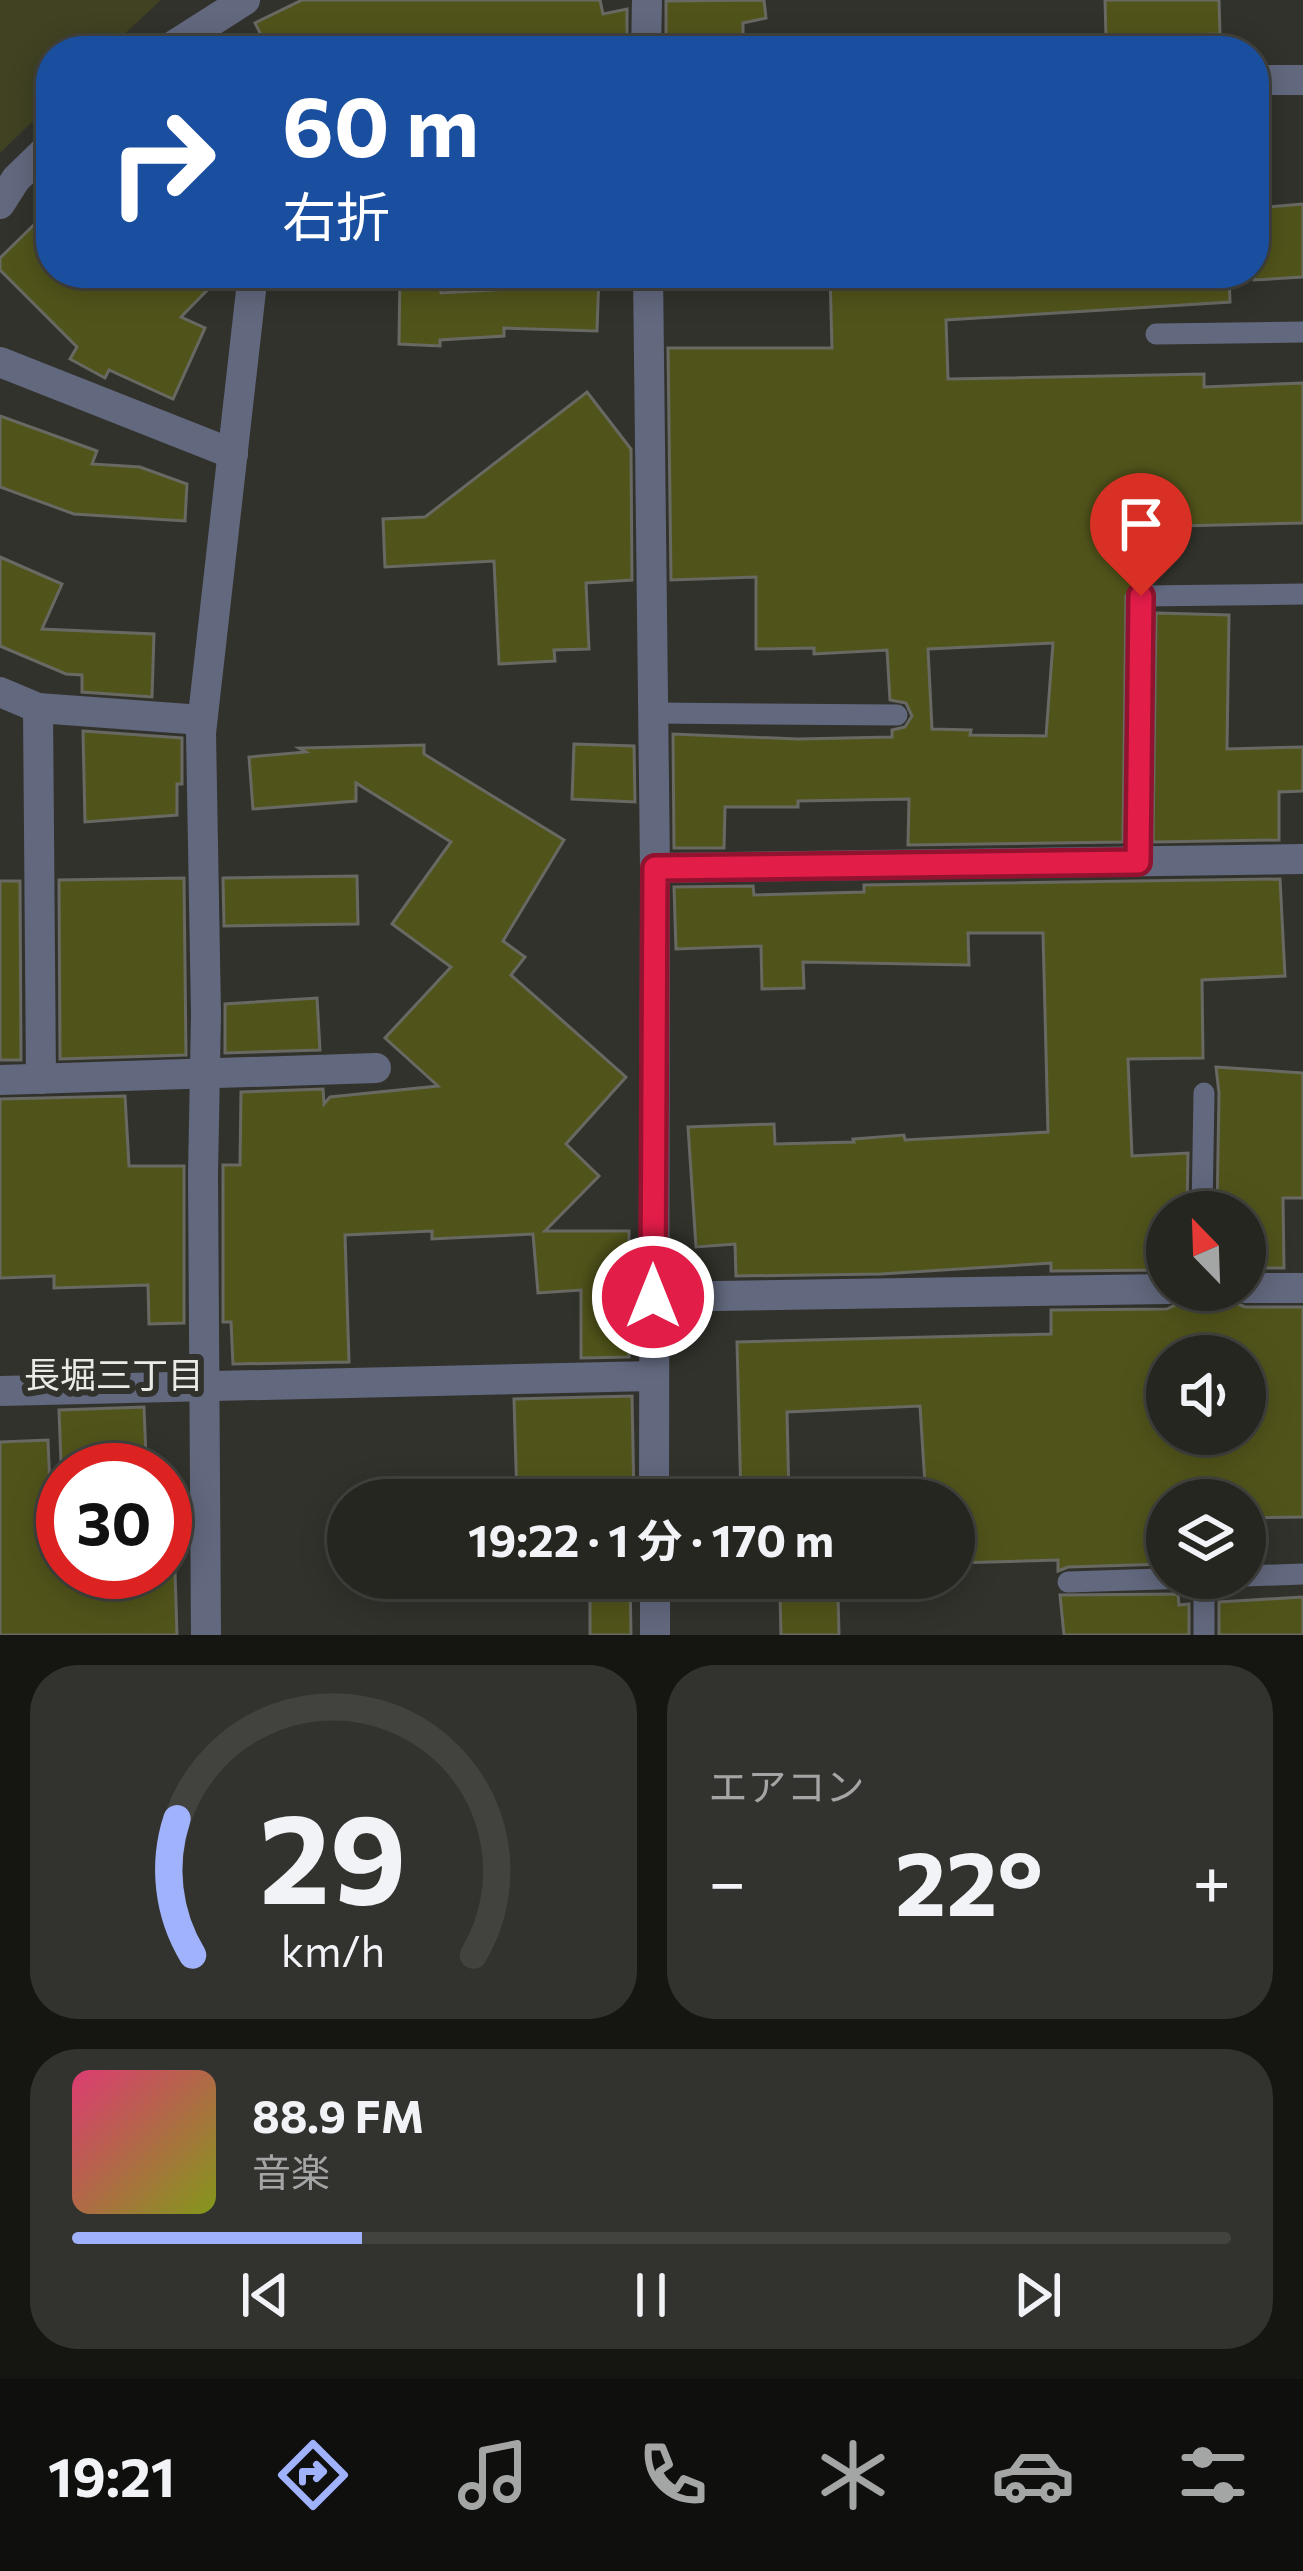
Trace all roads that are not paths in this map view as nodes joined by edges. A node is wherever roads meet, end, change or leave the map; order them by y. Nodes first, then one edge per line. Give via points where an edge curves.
1 (245, 0) edge
2 (647, 0) edge
3 (189, 36) edge
4 (646, 36) edge
5 (1269, 80) edge
6 (1303, 80) edge
7 (36, 159) edge
8 (0, 204) edge
9 (251, 288) edge
10 (648, 288) edge
11 (1303, 332) edge
12 (1156, 334) dead end
13 (0, 362) edge
14 (233, 454) junction
15 (1303, 594) edge
16 (0, 692) edge
17 (38, 708) junction
18 (653, 713) junction
19 (897, 716) dead end
20 (202, 720) junction
21 (1303, 859) edge
22 (1138, 862) junction
23 (655, 868) junction
24 (376, 1068) dead end
25 (205, 1076) junction
26 (0, 1079) edge
27 (41, 1079) junction
28 (1204, 1093) dead end
29 (1202, 1191) edge
30 (1266, 1288) edge
31 (1303, 1288) edge
32 (1146, 1289) edge
33 (653, 1297) junction
34 (653, 1376) junction
35 (205, 1387) junction
36 (0, 1391) edge
37 (654, 1479) edge
38 (1303, 1574) edge
39 (1266, 1575) edge
40 (1146, 1579) edge
41 (1068, 1582) dead end
42 (655, 1599) edge
43 (1204, 1599) edge
44 (206, 1635) edge
45 (655, 1635) edge
46 (1204, 1635) edge

1 - 3 street
2 - 4 street
5 - 6 street
7 - 8 street
9 - 14 street
10 - 18 street
11 - 12 lane
13 - 14 street
14 - 20 street
15 - 22 lane via 1141,596
16 - 17 street
17 - 20 street
17 - 27 street
18 - 19 lane
18 - 23 street
20 - 25 street
21 - 22 street
22 - 23 street
23 - 33 street
24 - 25 street
25 - 27 street
25 - 35 street
26 - 27 street
28 - 29 lane
30 - 31 street
32 - 33 street
33 - 34 street
34 - 35 street
34 - 37 street
35 - 36 street
35 - 44 street
38 - 39 lane
40 - 41 lane
42 - 45 street
43 - 46 lane

